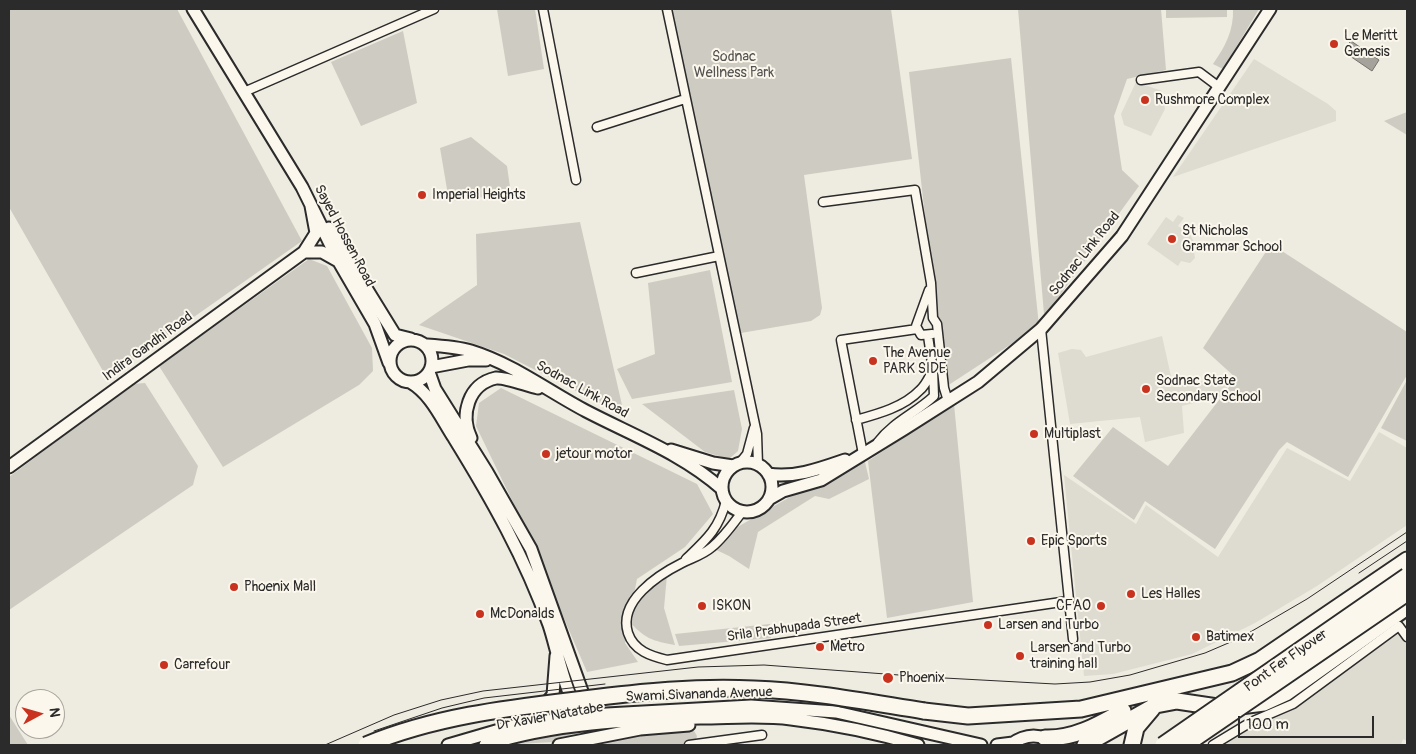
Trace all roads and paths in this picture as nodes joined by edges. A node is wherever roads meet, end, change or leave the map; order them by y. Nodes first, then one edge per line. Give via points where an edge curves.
1 (193, 9) edge
2 (434, 9) edge
3 (543, 9) edge
4 (666, 9) edge
5 (1270, 9) edge
6 (1140, 80) dead end
7 (1219, 87) junction
8 (244, 92) junction
9 (685, 99) junction
10 (597, 127) dead end
11 (576, 180) dead end
12 (302, 187) junction
13 (823, 202) dead end
14 (311, 206) junction
15 (304, 252) junction
16 (719, 256) junction
17 (339, 262) junction
18 (636, 273) dead end
19 (931, 283) junction
20 (920, 317) junction
21 (933, 318) junction
22 (1041, 329) junction
23 (917, 330) junction
24 (936, 330) junction
25 (928, 336) junction
26 (411, 339) junction
27 (426, 345) junction
28 (496, 360) junction
29 (390, 363) junction
30 (430, 369) junction
31 (933, 370) junction
32 (410, 382) junction
33 (934, 389) junction
34 (557, 393) junction
35 (948, 401) junction
36 (856, 420) junction
37 (755, 423) junction
38 (656, 445) junction
39 (874, 447) junction
40 (861, 455) junction
41 (736, 465) junction
42 (758, 465) junction
43 (9, 467) edge
44 (487, 472) junction
45 (768, 474) junction
46 (722, 489) junction
47 (769, 499) junction
48 (726, 501) junction
49 (742, 512) junction
50 (1407, 560) edge
51 (682, 562) junction
52 (1407, 576) edge
53 (1407, 593) edge
54 (1068, 601) junction
55 (1407, 607) edge
56 (1407, 637) edge
57 (1073, 639) dead end
58 (556, 652) junction
59 (573, 664) junction
60 (1194, 682) junction
61 (1156, 705) junction
62 (632, 712) junction
63 (581, 717) junction
64 (763, 717) junction
65 (596, 723) junction
66 (513, 726) junction
67 (567, 727) junction
68 (762, 735) dead end
69 (1051, 741) edge
70 (707, 744) edge
71 (1012, 744) edge
72 (366, 745) edge
73 (448, 745) edge
74 (485, 745) edge
75 (559, 745) edge
76 (688, 745) edge
77 (918, 745) edge
78 (981, 745) edge
79 (997, 745) edge
80 (1085, 745) edge
81 (1132, 745) edge
82 (1163, 745) edge
83 (1185, 745) edge
84 (1213, 745) edge

1 - 8 main road
2 - 8 street
3 - 11 street
4 - 9 street
5 - 7 main road, Sodnac Link Road
6 - 7 street via 1199,72
7 - 22 main road, Sodnac Link Road via 1122,236
8 - 12 main road
9 - 10 street
9 - 16 street
12 - 14 main road, Sayed Hossen Road
12 - 26 main road, Sayed Hossen Road via 392,331 395,335
13 - 19 street via 915,190
14 - 15 main road, Indira Gandhi Road via 316,233
14 - 17 main road, Sayed Hossen Road
15 - 17 main road via 322,252
15 - 43 main road, Indira Gandhi Road
16 - 18 street
16 - 37 street
17 - 29 main road, Sayed Hossen Road via 375,324
19 - 20 street
19 - 21 street
20 - 21 street via 927,315
20 - 23 street via 916,323
21 - 24 street
22 - 35 main road, Sodnac Link Road via 978,382
22 - 54 street
23 - 25 street
23 - 36 street via 841,340
24 - 25 street
24 - 35 street
25 - 31 street
26 - 27 main road
26 - 29 main road via 404,340 393,349
27 - 28 main road, Sodnac Link Road via 469,351
27 - 30 main road via 432,359
28 - 30 main road, Sodnac Link Road via 468,360
28 - 34 main road, Sodnac Link Road
29 - 32 main road via 397,377
30 - 32 main road via 421,380
30 - 44 main road via 436,389
31 - 33 street
31 - 36 street via 920,390 889,411
32 - 58 main road via 426,394 520,553 545,613
33 - 35 street
33 - 39 street via 934,396 920,410 889,428
34 - 38 main road, Sodnac Link Road via 585,411
34 - 44 main road via 498,378 484,383 471,395 465,414 469,432
35 - 39 main road, Sodnac Link Road
36 - 40 street
37 - 41 street via 747,454
37 - 42 street
38 - 41 main road, Sodnac Link Road via 713,463
38 - 46 main road, Sodnac Link Road via 708,476
39 - 40 main road, Sodnac Link Road
40 - 45 main road, Sodnac Link Road via 805,473
40 - 47 main road, Sodnac Link Road via 822,480 783,491
41 - 42 main road
41 - 46 main road via 725,476
42 - 45 main road
44 - 59 main road via 530,549
45 - 47 main road via 772,486
46 - 48 main road
47 - 49 main road via 760,508
48 - 49 main road
48 - 51 street via 721,520 709,537
49 - 51 street via 711,548
50 - 60 highway via 1260,660 1232,673
51 - 54 street, Srila Prabhupada Street via 641,592 628,612 626,626 629,636 644,653 667,660
52 - 82 highway, Pont Fer Flyover, bridge
53 - 83 highway, Pont Fer Flyover, bridge
54 - 57 street
55 - 61 highway via 1286,693 1264,703 1224,708 1177,701
56 - 84 street via 1399,626 1293,704 1251,722
58 - 63 main road
58 - 66 main road via 553,695 539,711
59 - 62 main road via 600,702
59 - 63 main road via 583,694
60 - 69 highway via 1132,706 1075,735
60 - 72 highway, bridge via 1081,709 968,716 788,691 752,688 664,690 450,718
61 - 80 highway
61 - 81 highway via 1136,728
62 - 63 main road, Swami Sivananda Avenue
62 - 78 main road, Swami Sivananda Avenue via 786,707 836,712
63 - 65 main road
63 - 66 main road, Swami Sivananda Avenue
63 - 67 main road
64 - 65 main road, Dr Xavier Natatabe
64 - 75 main road via 640,729
64 - 77 main road, Dr Xavier Natatabe via 883,735
65 - 67 main road, Dr Xavier Natatabe
66 - 73 main road, Swami Sivananda Avenue
67 - 74 main road, Dr Xavier Natatabe
68 - 70 street
69 - 71 main road via 1028,736
70 - 76 street
71 - 79 main road

